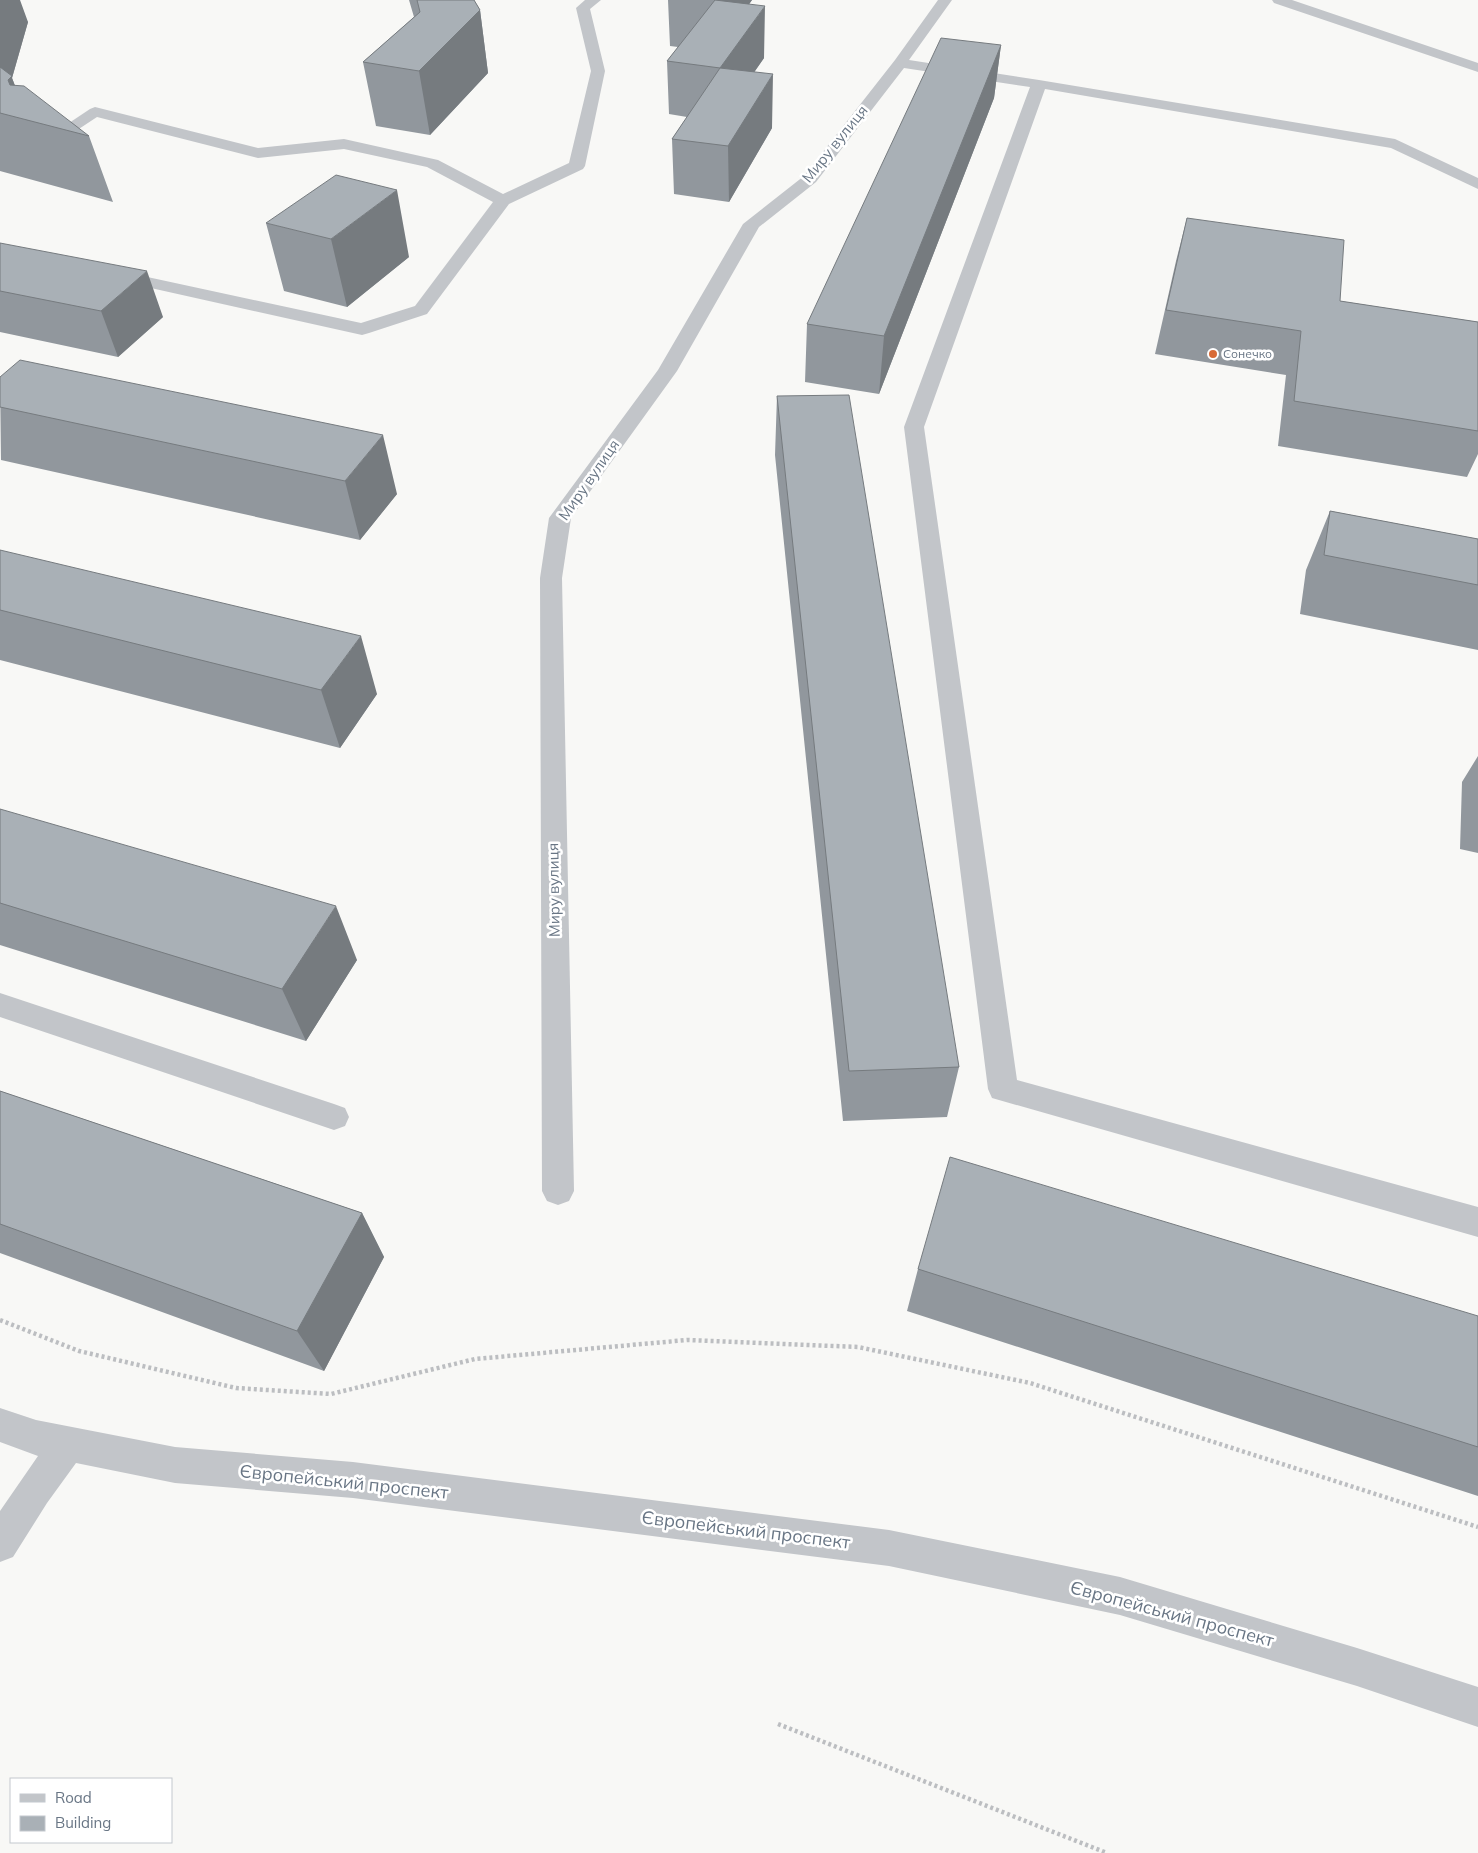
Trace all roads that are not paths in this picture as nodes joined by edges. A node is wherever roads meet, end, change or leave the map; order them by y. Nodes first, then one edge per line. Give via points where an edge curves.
1 (594, 0) edge
2 (945, 0) edge
3 (1279, 0) edge
4 (900, 63) junction
5 (1478, 68) edge
6 (1039, 84) junction
7 (42, 146) edge
8 (1478, 184) edge
9 (503, 200) junction
10 (95, 271) edge
11 (0, 1005) edge
12 (334, 1117) dead end
13 (558, 1191) dead end
14 (1478, 1222) edge
15 (0, 1425) edge
16 (69, 1444) junction
17 (0, 1544) edge
18 (1478, 1707) edge

1 - 9 street via 583,8 598,71 577,166
2 - 4 street, Миру вулиця
3 - 5 street
4 - 6 street
4 - 13 street, Миру вулиця via 810,179 752,224 667,371 560,518 551,578
6 - 8 street via 1396,144
6 - 14 street via 914,428 1003,1089
7 - 9 street via 95,112 258,153 344,144 432,163
9 - 10 street via 421,310 362,329
11 - 12 street
15 - 16 street, Європейський проспект via 36,1438
16 - 17 street via 34,1490
16 - 18 street, Європейський проспект via 175,1465 354,1480 889,1548 1120,1596

